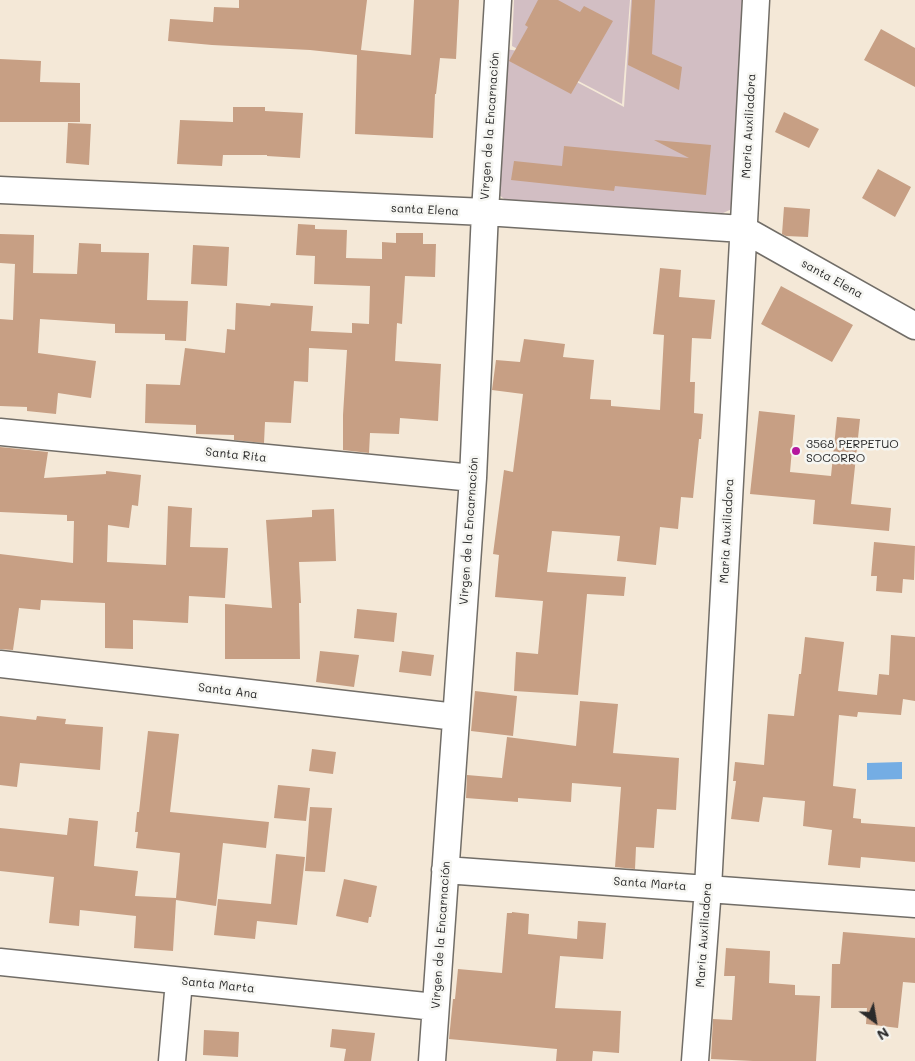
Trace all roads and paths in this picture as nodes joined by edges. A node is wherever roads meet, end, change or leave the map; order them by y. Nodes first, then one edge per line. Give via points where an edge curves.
1 (498, 0) edge
2 (756, 0) edge
3 (0, 190) edge
4 (485, 212) junction
5 (744, 229) junction
6 (915, 326) edge
7 (0, 432) edge
8 (473, 478) junction
9 (0, 664) edge
10 (456, 717) junction
11 (445, 870) junction
12 (708, 888) junction
13 (915, 904) edge
14 (0, 962) edge
15 (179, 981) junction
16 (435, 1006) junction
17 (172, 1061) edge
18 (432, 1061) edge
19 (695, 1061) edge

1 - 4 street, Virgen de la Encarnación
2 - 5 street, Maria Auxiliadora
3 - 4 street, santa Elena
4 - 5 street, santa Elena
4 - 8 street, Virgen de la Encarnación
5 - 6 street, santa Elena
5 - 12 street, Maria Auxiliadora
7 - 8 street, Santa Rita
8 - 10 street, Virgen de la Encarnación
9 - 10 street, Santa Ana
10 - 11 street, Virgen de la Encarnación
11 - 12 street, Santa Marta
11 - 16 street, Virgen de la Encarnación
12 - 13 street, Santa Marta
12 - 19 street, Maria Auxiliadora
14 - 15 street, Santa Marta
15 - 16 street, Santa Marta
15 - 17 street
16 - 18 street, Virgen de la Encarnación

